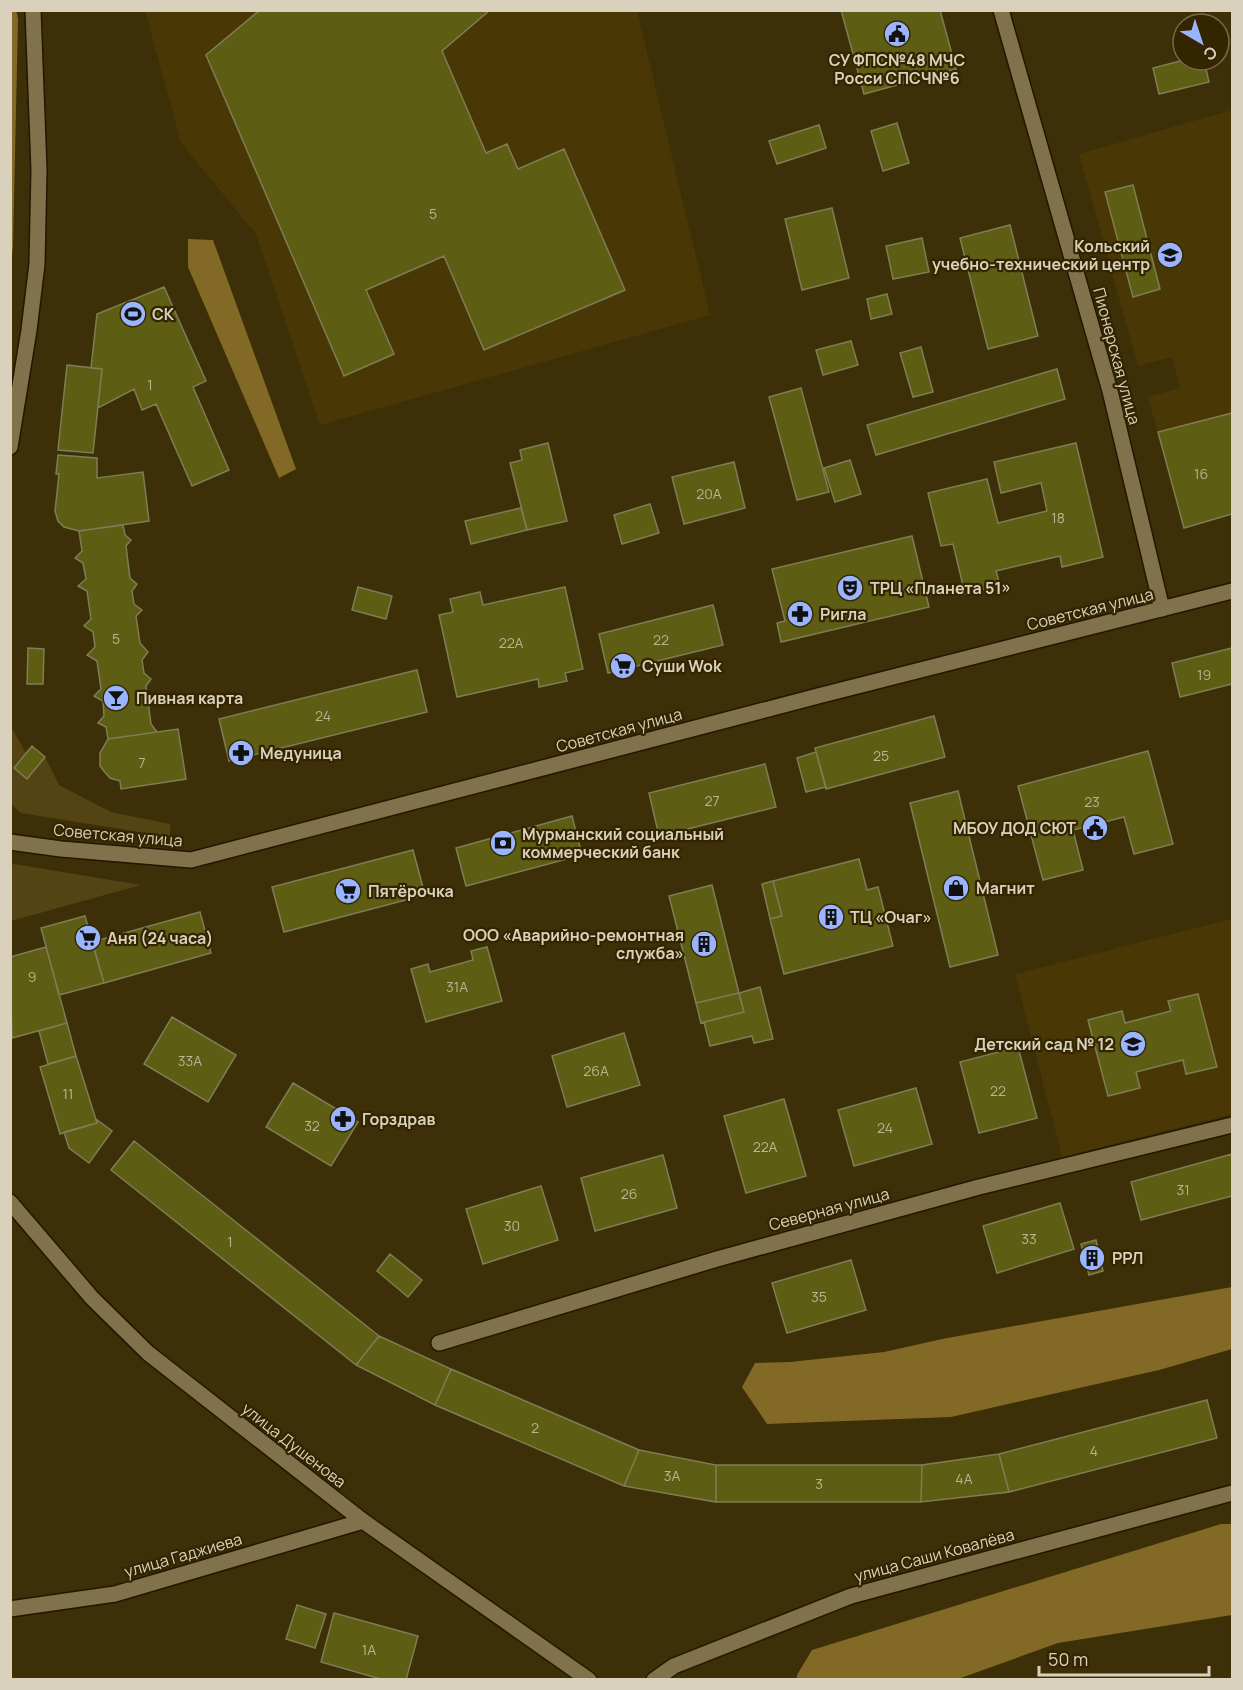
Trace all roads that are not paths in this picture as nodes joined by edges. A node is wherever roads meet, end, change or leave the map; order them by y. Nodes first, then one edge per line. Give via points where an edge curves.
1 (33, 10) edge
2 (1001, 10) edge
3 (10, 447) edge
4 (1233, 591) edge
5 (1162, 609) junction
6 (10, 842) edge
7 (1233, 1125) edge
8 (10, 1202) edge
9 (439, 1343) dead end
10 (1233, 1493) edge
11 (363, 1521) junction
12 (10, 1609) edge
13 (589, 1680) edge
14 (654, 1680) edge

1 - 3 street via 39,170 37,264
2 - 5 street, Пионерская улица via 1110,391
4 - 5 street, Советская улица
5 - 6 street, Советская улица via 191,860
7 - 9 street, Северная улица via 979,1186 717,1259
8 - 11 street, улица Душенова via 92,1298 148,1353
10 - 14 street, улица Саши Ковалёва via 851,1596 674,1666
11 - 12 street, улица Гаджиева via 115,1594
11 - 13 street, улица Душенова

